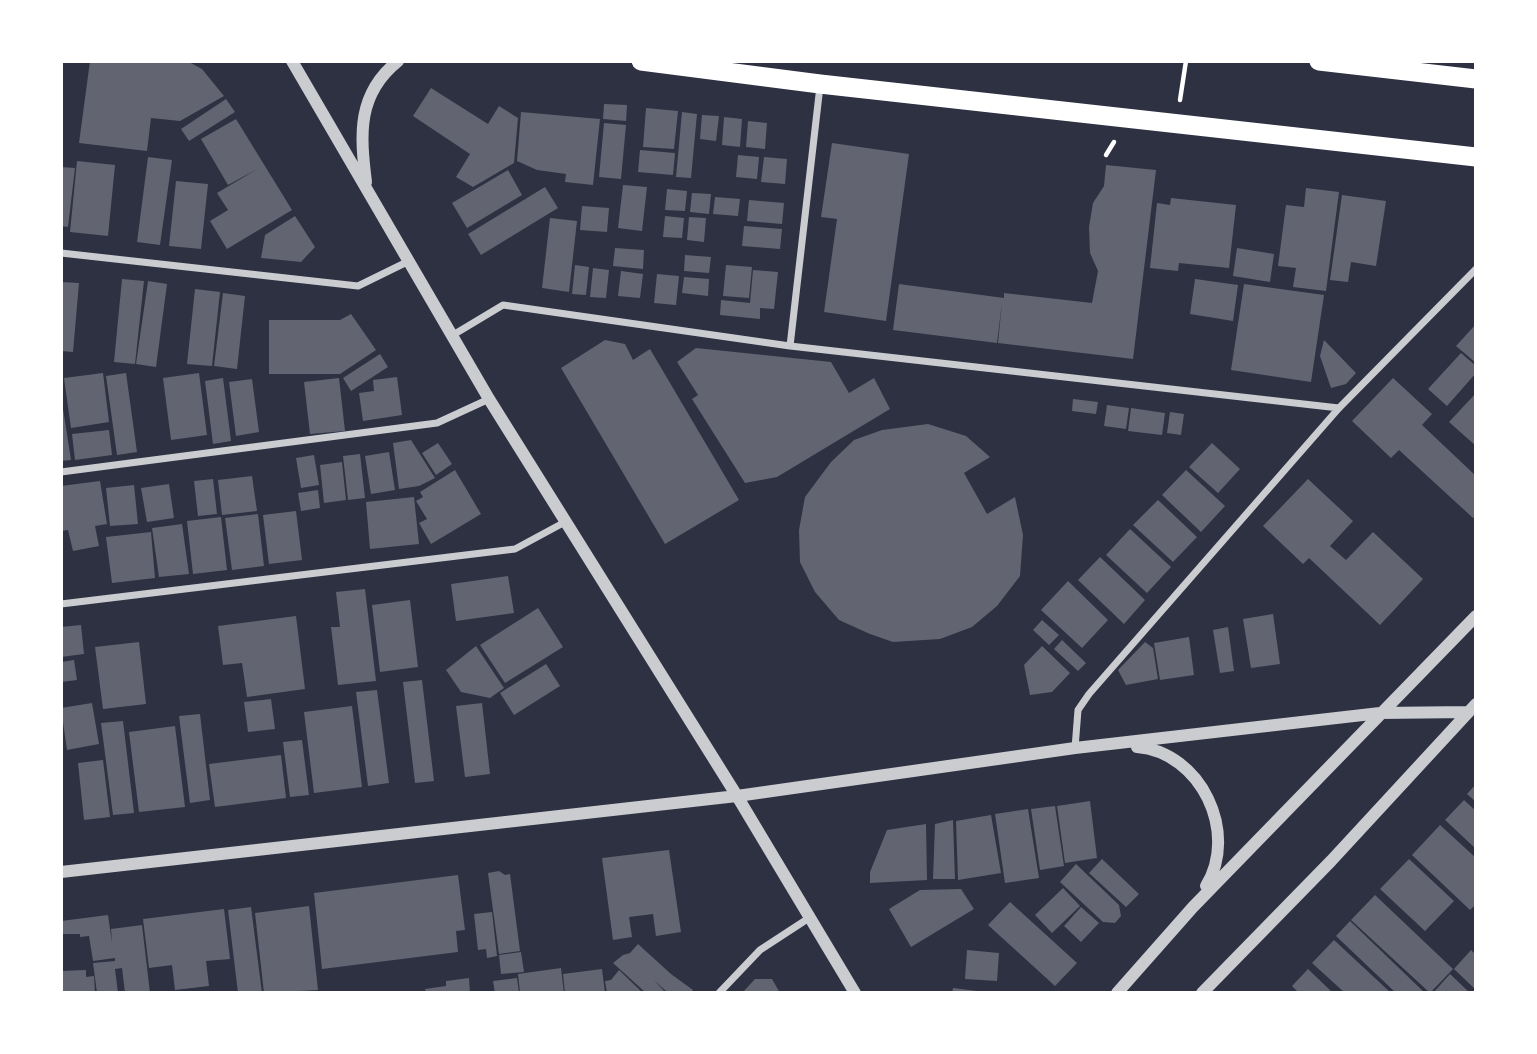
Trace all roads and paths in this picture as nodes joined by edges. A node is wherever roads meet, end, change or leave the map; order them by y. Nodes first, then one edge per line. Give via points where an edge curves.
1 (292, 61) edge
2 (398, 61) edge
3 (641, 61) edge
4 (1319, 61) edge
5 (1389, 66) edge
6 (1476, 79) edge
7 (820, 84) junction
8 (1113, 142) dead end
9 (1105, 155) dead end
10 (1476, 157) edge
11 (367, 187) junction
12 (61, 253) edge
13 (407, 262) junction
14 (1476, 268) edge
15 (453, 335) junction
16 (790, 346) junction
17 (489, 399) junction
18 (1339, 408) junction
19 (61, 472) edge
20 (565, 522) junction
21 (61, 604) edge
22 (1476, 616) edge
23 (1472, 708) edge
24 (1380, 713) junction
25 (1111, 744) junction
26 (1075, 748) junction
27 (737, 796) junction
28 (61, 872) edge
29 (1193, 907) junction
30 (809, 918) junction
31 (719, 993) edge
32 (855, 993) edge
33 (1117, 993) edge
34 (1202, 993) edge

1 - 11 street
2 - 11 street via 383,73 365,107 361,143
3 - 7 highway
4 - 5 highway
5 - 6 highway
7 - 10 highway
7 - 16 street
8 - 9 path
11 - 13 street
12 - 13 street via 358,286
13 - 15 street
14 - 18 street
15 - 16 street via 503,305
15 - 17 street
16 - 18 street
17 - 19 street via 437,423
17 - 20 street
18 - 26 street via 1089,694 1078,710
20 - 21 street via 515,549
20 - 27 street
22 - 24 street
23 - 24 street
23 - 34 street
24 - 25 street
24 - 29 street
25 - 26 street
25 - 29 street via 1150,748 1185,766 1209,797 1220,835 1213,874
26 - 27 street
27 - 28 street
27 - 30 street
29 - 33 street
30 - 31 street via 761,950
30 - 32 street

